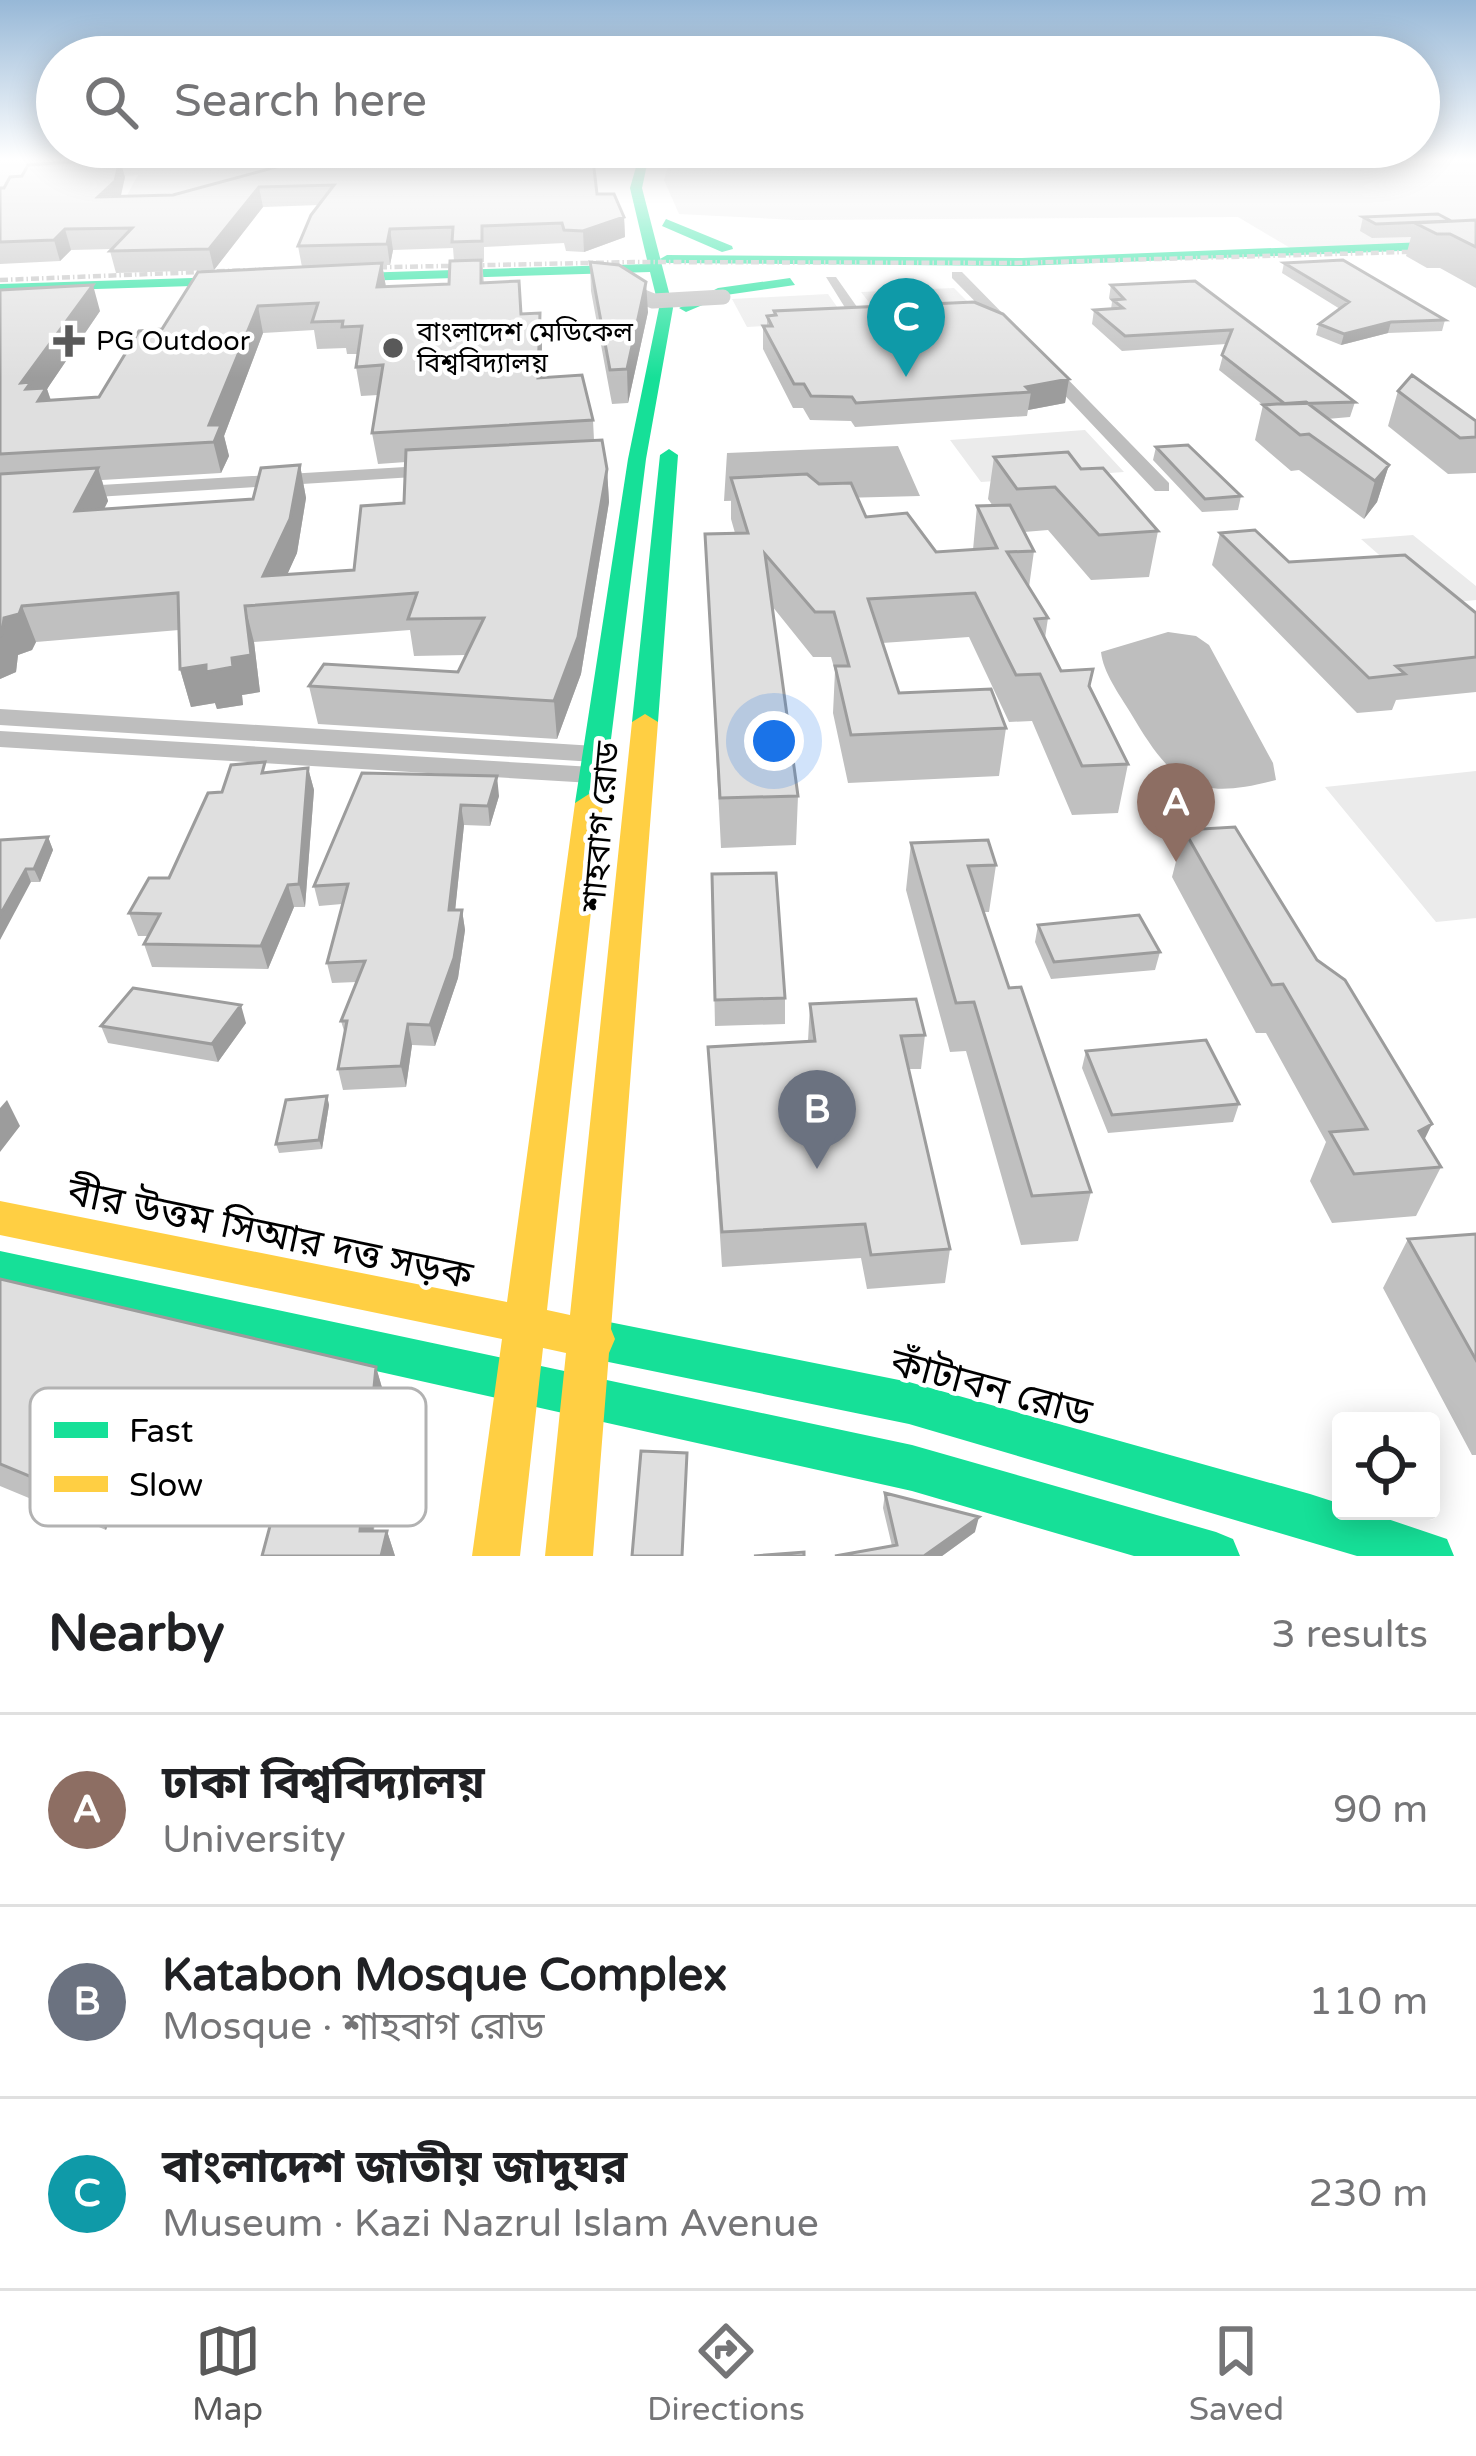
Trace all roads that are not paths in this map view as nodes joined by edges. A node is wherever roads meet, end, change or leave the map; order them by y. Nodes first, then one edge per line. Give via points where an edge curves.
1 (647, 233) edge
2 (659, 233) edge
3 (681, 233) edge
4 (1476, 249) edge
5 (667, 264) junction
6 (543, 266) junction
7 (1052, 269) junction
8 (820, 270) junction
9 (0, 275) edge
10 (956, 275) junction
11 (0, 288) edge
12 (723, 297) dead end
13 (665, 304) junction
14 (862, 324) edge
15 (455, 470) edge
16 (1162, 487) dead end
17 (0, 496) edge
18 (0, 717) edge
19 (0, 739) edge
20 (234, 742) junction
21 (593, 764) junction
22 (0, 1219) edge
23 (0, 1269) edge
24 (524, 1326) junction
25 (592, 1338) junction
26 (517, 1384) junction
27 (584, 1397) junction
28 (496, 1556) edge
29 (569, 1556) edge
30 (1216, 1556) edge
31 (1430, 1556) edge

1 - 6 main road via 619,249
2 - 5 main road, শাহবাগ রোড
3 - 8 main road
4 - 7 main road
4 - 8 main road
5 - 6 main road
5 - 8 main road
5 - 13 main road, শাহবাগ রোড
6 - 9 main road
6 - 11 main road
6 - 13 main road via 615,278
7 - 8 main road
7 - 10 main road
8 - 10 main road
8 - 13 main road via 720,281
8 - 14 street
10 - 16 street
12 - 13 street, bridge via 653,301
13 - 21 main road, শাহবাগ রোড via 626,460
13 - 25 main road, শাহবাগ রোড via 672,426
15 - 17 street
18 - 20 street
19 - 20 street
20 - 21 street
21 - 24 main road, শাহবাগ রোড
22 - 24 main road, বীর উত্তম সিআর দত্ত সড়ক
23 - 26 main road
24 - 25 main road, কাঁটাবন রোড
24 - 26 main road, শাহবাগ রোড
25 - 27 main road, শাহবাগ রোড
25 - 31 main road, কাঁটাবন রোড via 909,1403
26 - 27 main road
26 - 28 main road, শাহবাগ রোড
27 - 29 main road, শাহবাগ রোড
27 - 30 main road via 912,1468

